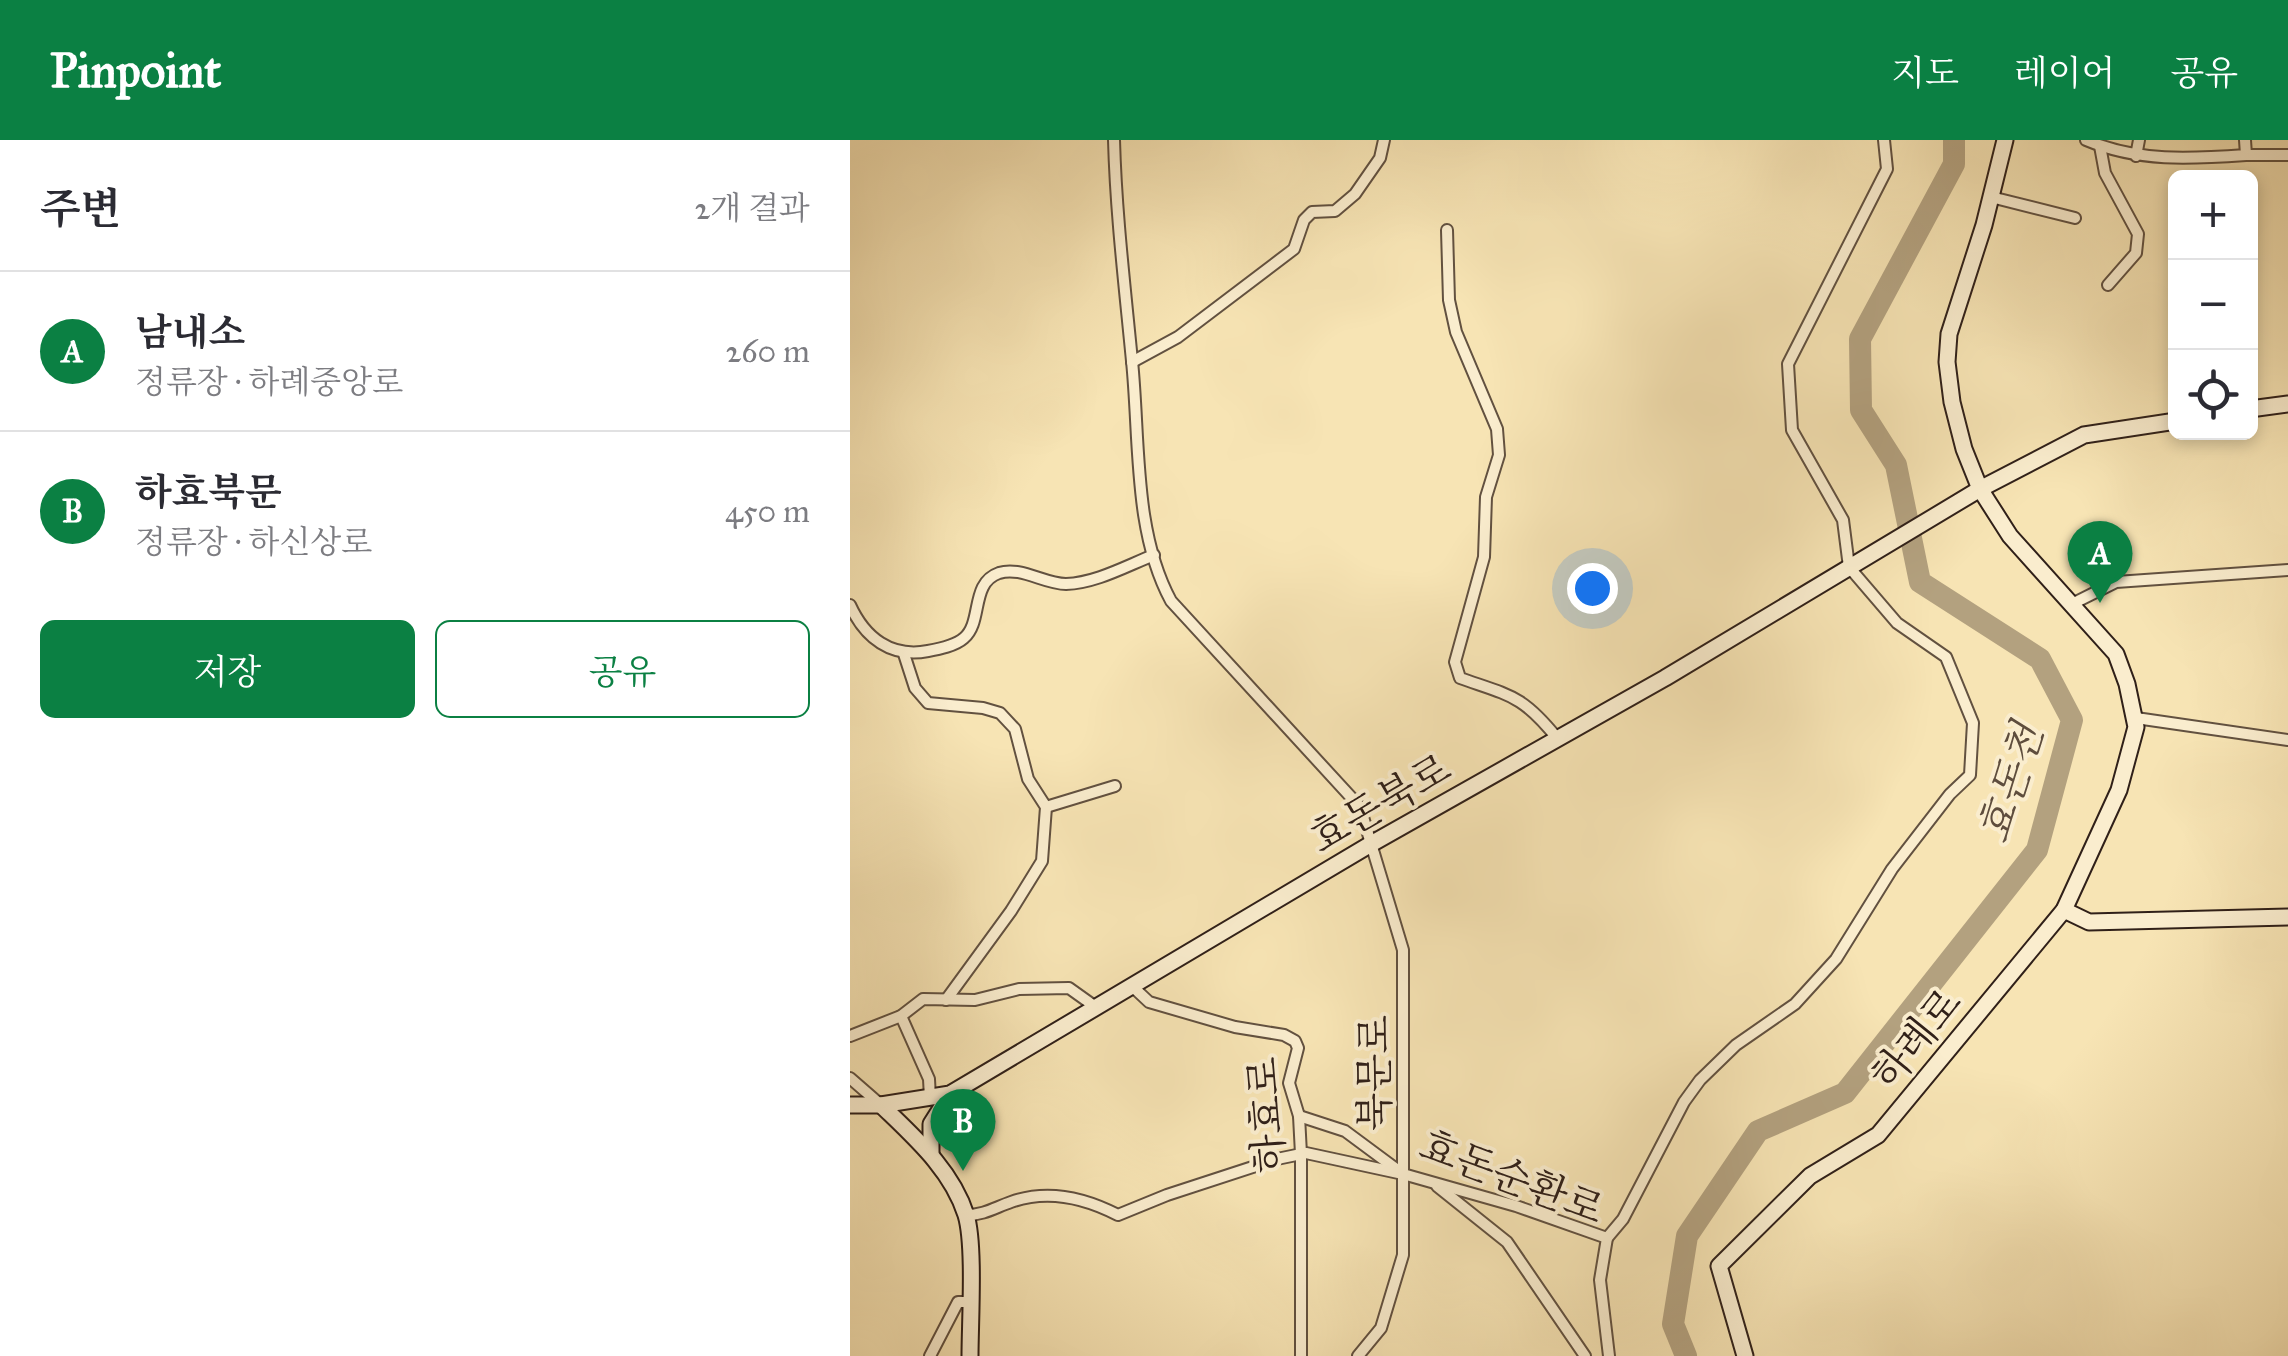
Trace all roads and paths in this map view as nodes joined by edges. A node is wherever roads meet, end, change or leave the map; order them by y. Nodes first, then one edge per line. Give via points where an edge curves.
1 (1114, 140) edge
2 (1384, 140) edge
3 (1884, 140) edge
4 (2005, 140) edge
5 (2086, 140) edge
6 (2139, 140) edge
7 (2245, 140) edge
8 (2100, 146) junction
9 (2246, 155) junction
10 (2288, 155) edge
11 (2136, 156) junction
12 (1992, 197) junction
13 (2075, 218) dead end
14 (1447, 230) dead end
15 (2108, 284) dead end
16 (1132, 362) junction
17 (2288, 404) edge
18 (2258, 409) edge
19 (2168, 422) edge
20 (1980, 489) junction
21 (1154, 555) junction
22 (1856, 564) junction
23 (2288, 570) edge
24 (2072, 604) junction
25 (850, 605) edge
26 (904, 654) junction
27 (2136, 718) junction
28 (1557, 738) junction
29 (2288, 740) edge
30 (1116, 786) dead end
31 (1046, 807) junction
32 (1372, 844) junction
33 (2064, 910) junction
34 (2288, 918) edge
35 (1133, 988) junction
36 (946, 1000) junction
37 (1097, 1008) junction
38 (901, 1016) junction
39 (850, 1036) edge
40 (850, 1078) edge
41 (950, 1094) junction
42 (930, 1098) junction
43 (850, 1105) edge
44 (881, 1105) junction
45 (1299, 1116) junction
46 (931, 1154) junction
47 (1301, 1154) junction
48 (1403, 1174) junction
49 (1432, 1182) junction
50 (966, 1215) junction
51 (1607, 1238) junction
52 (969, 1302) junction
53 (930, 1356) edge
54 (970, 1356) edge
55 (1301, 1356) edge
56 (1358, 1356) edge
57 (1585, 1356) edge
58 (1609, 1356) edge
59 (1745, 1356) edge

1 - 16 street, 북문로
2 - 16 street via 1355,194 1335,210 1312,212 1294,249
3 - 22 street via 1886,169 1788,364 1792,430 1843,520
4 - 12 street
5 - 8 street
6 - 11 street
7 - 9 street
8 - 11 street
8 - 15 street via 2105,173 2138,234 2136,253
9 - 10 street
9 - 11 street
12 - 13 street
12 - 20 street via 1949,334 1947,362 1956,417
14 - 28 street via 1456,332 1497,429 1498,456 1486,498 1484,557 1455,662 1460,678 1508,693 1534,710
16 - 21 street, 북문로
17 - 18 street
19 - 20 street via 2084,436
20 - 22 street, 효돈북로
20 - 24 street via 2010,536
21 - 26 street via 1064,584 997,574 986,582 964,638
21 - 32 street, 북문로 via 1171,602 1360,807
22 - 28 street, 효돈북로
22 - 51 street via 1896,623 1946,657 1973,723 1970,775 1892,869 1836,959 1795,1004 1700,1080
23 - 24 street via 2116,582
24 - 27 street via 2116,654
25 - 26 street via 871,636
26 - 31 street via 915,688 928,703 1000,713 1015,729 1028,780
27 - 29 street
27 - 33 street, 하례로 via 2119,790
28 - 32 street, 효돈북로
30 - 31 street
31 - 36 street via 1042,860
32 - 35 street, 효돈북로
32 - 48 street, 북문로 via 1403,950
33 - 34 street via 2089,922
33 - 59 street, 하례로 via 1878,1135 1810,1176 1719,1266
35 - 37 street, 효돈북로
35 - 45 street, 하효로 via 1148,1002 1295,1041 1289,1083
36 - 37 street via 1069,988
36 - 38 street via 923,999
37 - 41 street, 효돈북로
38 - 39 street
38 - 42 street via 929,1079
40 - 44 street
41 - 42 street, 효돈북로
41 - 46 street via 931,1124
42 - 44 street
43 - 44 street
44 - 46 street
45 - 47 street, 하효로
45 - 48 street, 효돈순환로 via 1344,1132
46 - 50 street
47 - 48 street
47 - 50 street via 1118,1215 1050,1196
47 - 55 street, 하효로
48 - 49 street, 효돈순환로
48 - 56 street, 북문로 via 1403,1255 1381,1328
49 - 51 street, 효돈순환로
49 - 57 street via 1506,1242
50 - 52 street
51 - 58 street, 효돈순환로 via 1600,1280
52 - 53 street via 958,1302
52 - 54 street

